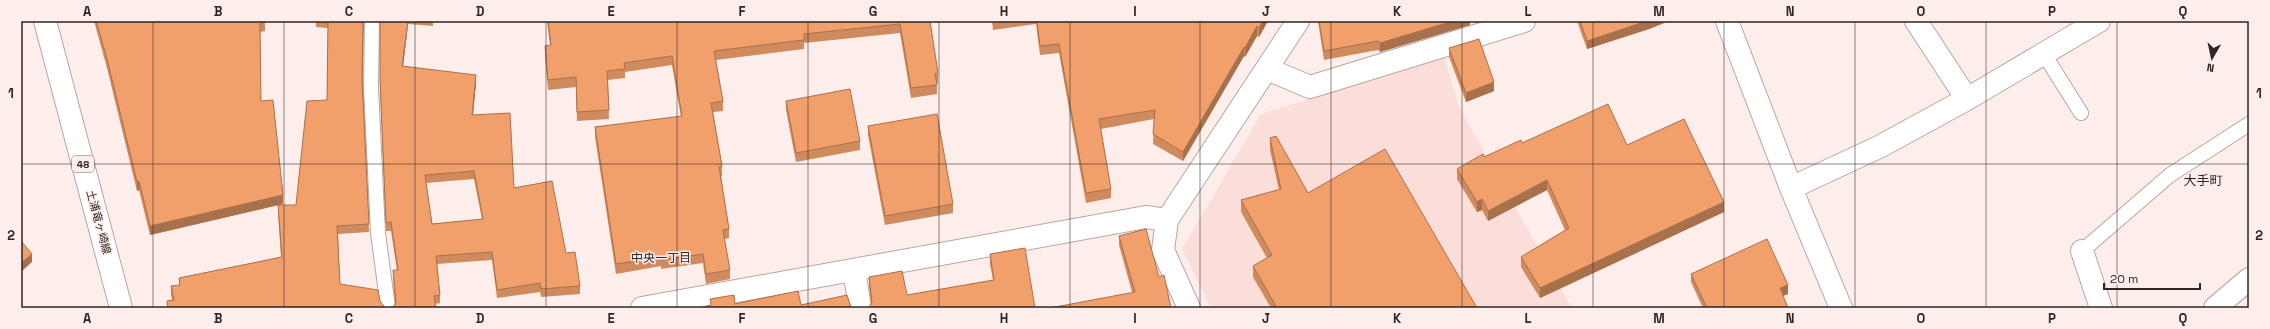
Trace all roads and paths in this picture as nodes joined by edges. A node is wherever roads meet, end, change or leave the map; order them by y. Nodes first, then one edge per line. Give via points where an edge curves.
1 (45, 21) edge
2 (372, 21) edge
3 (1298, 21) edge
4 (1524, 21) edge
5 (1727, 21) edge
6 (1916, 21) edge
7 (2099, 21) edge
8 (2044, 54) junction
9 (1268, 69) junction
10 (1967, 99) junction
11 (2081, 113) dead end
12 (2249, 124) edge
13 (1791, 188) junction
14 (1167, 220) junction
15 (2082, 251) joint
16 (854, 270) junction
17 (2249, 279) edge
18 (670, 305) edge
19 (121, 308) edge
20 (388, 308) edge
21 (642, 308) edge
22 (860, 308) edge
23 (1189, 308) edge
24 (1841, 308) edge
25 (2101, 308) edge
26 (2215, 308) edge

1 - 19 street, 土浦竜ヶ崎線 / 48
2 - 20 lane via 371,88 378,233
3 - 9 street
4 - 9 street via 1310,87
5 - 13 street
6 - 10 street
7 - 8 street
8 - 10 street
8 - 11 lane
9 - 14 street
10 - 13 street via 1881,146
12 - 15 lane via 2170,175
13 - 24 street
14 - 16 street via 1146,217
14 - 23 street via 1163,250
15 - 25 street
16 - 18 street
16 - 22 street
17 - 26 street
18 - 21 street

